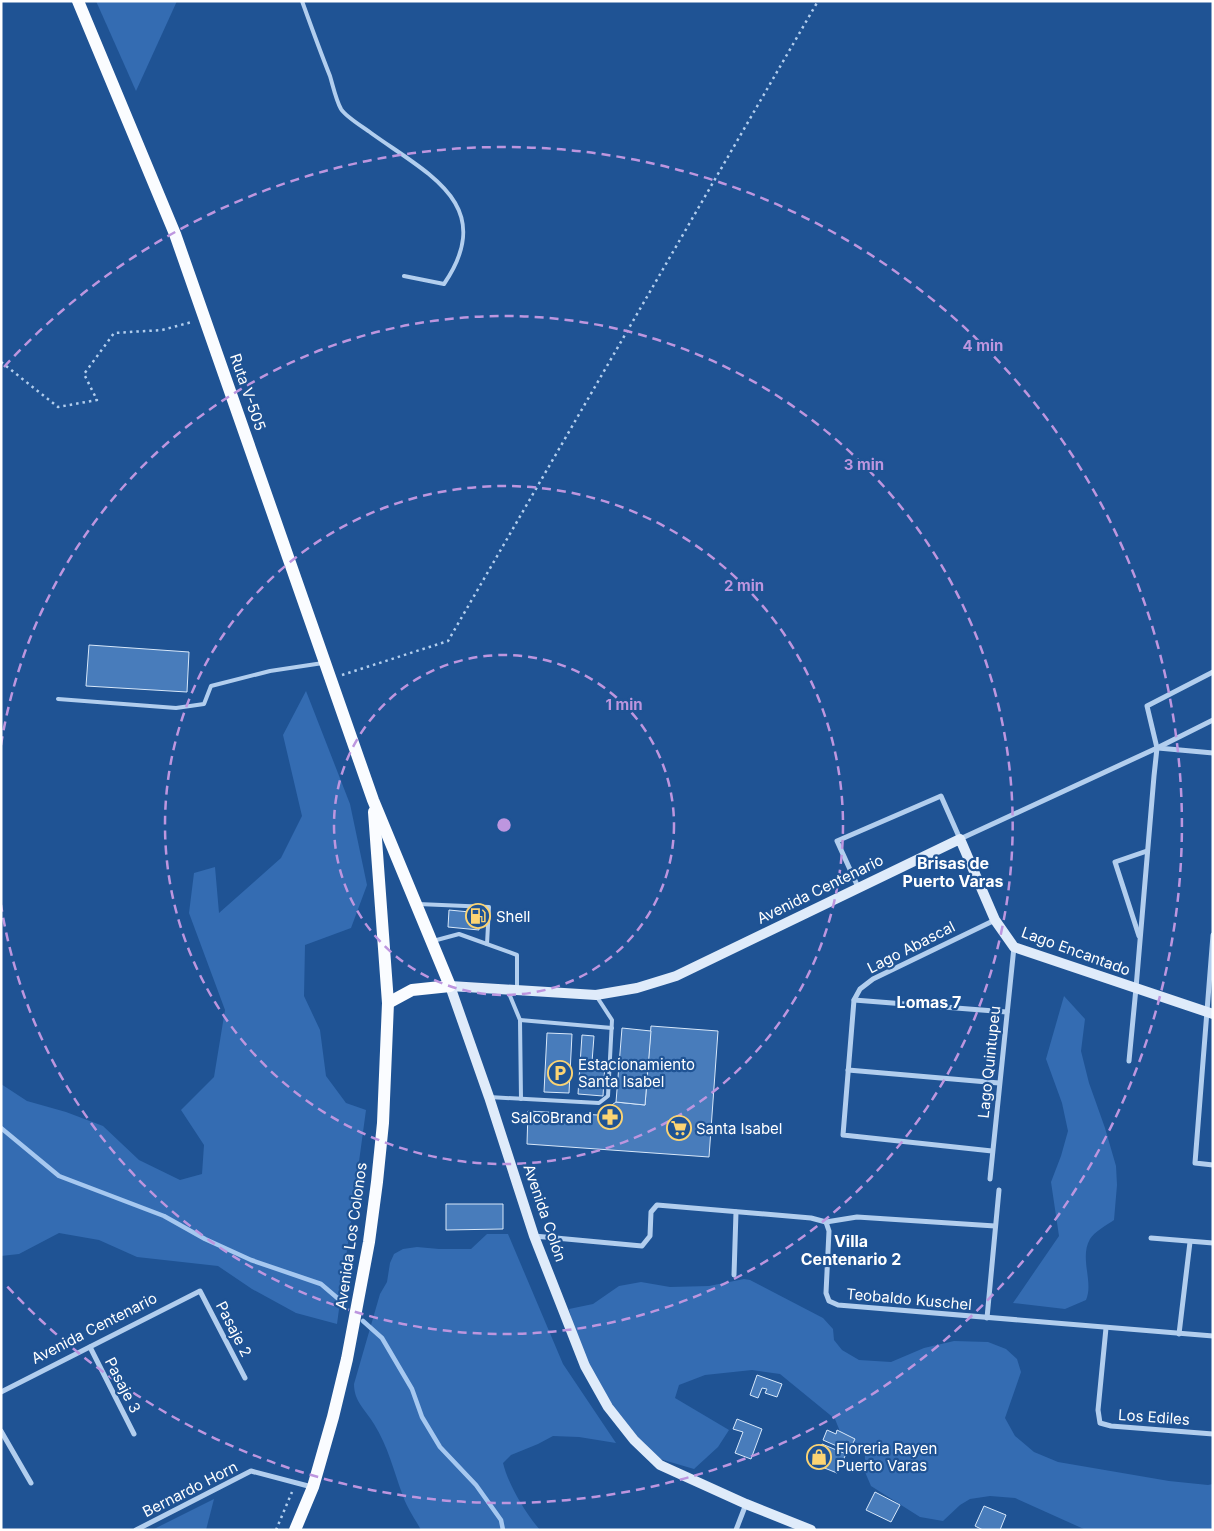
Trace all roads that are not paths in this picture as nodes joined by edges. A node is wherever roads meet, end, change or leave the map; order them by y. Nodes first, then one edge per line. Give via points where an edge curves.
1 (78, 1) edge
2 (302, 1) edge
3 (404, 276) dead end
4 (325, 663) junction
5 (1213, 672) edge
6 (58, 698) dead end
7 (1213, 720) edge
8 (1158, 748) junction
9 (1213, 753) edge
10 (373, 800) junction
11 (960, 840) junction
12 (1147, 851) junction
13 (858, 887) junction
14 (416, 904) junction
15 (995, 920) junction
16 (1213, 935) edge
17 (1140, 938) junction
18 (431, 942) junction
19 (487, 944) junction
20 (1014, 947) junction
21 (450, 986) junction
22 (1136, 988) junction
23 (513, 991) junction
24 (596, 995) junction
25 (854, 1000) junction
26 (388, 1003) junction
27 (1007, 1012) junction
28 (1210, 1013) edge
29 (520, 1020) junction
30 (612, 1028) junction
31 (1129, 1061) dead end
32 (848, 1070) junction
33 (999, 1083) junction
34 (489, 1097) junction
35 (521, 1099) junction
36 (992, 1151) junction
37 (1213, 1165) edge
38 (990, 1179) dead end
39 (999, 1190) dead end
40 (736, 1212) junction
41 (826, 1222) junction
42 (995, 1226) junction
43 (534, 1236) junction
44 (1151, 1238) dead end
45 (1190, 1242) junction
46 (1213, 1243) edge
47 (734, 1275) dead end
48 (200, 1291) joint
49 (987, 1318) junction
50 (1106, 1328) junction
51 (1179, 1334) junction
52 (1213, 1336) edge
53 (90, 1347) junction
54 (245, 1378) dead end
55 (1, 1392) edge
56 (1, 1431) edge
57 (134, 1434) dead end
58 (1213, 1434) edge
59 (31, 1483) dead end
60 (313, 1487) junction
61 (746, 1504) junction
62 (136, 1530) edge
63 (295, 1530) edge
64 (736, 1530) edge
65 (811, 1530) edge

1 - 4 main road, Ruta V-505 via 176,234
2 - 3 lane via 342,109 440,182 461,214 464,234 461,250 455,268 444,284
4 - 6 lane via 270,671 211,686 204,704 176,708
4 - 10 main road, Ruta V-505
5 - 8 street via 1147,706
7 - 8 street, Avenida Centenario
8 - 9 street
8 - 11 street, Avenida Centenario
8 - 12 street
10 - 14 main road, Avenida Colón
10 - 26 main road, Avenida Los Colonos
11 - 13 street, Avenida Centenario
11 - 13 street via 941,796 837,842
11 - 15 street, Lago Encantado
12 - 17 street
12 - 17 street via 1115,862
13 - 24 street, Avenida Centenario via 676,976 637,988
14 - 18 main road, Avenida Colón
14 - 19 lane via 489,907
15 - 20 street, Lago Encantado
15 - 25 street, Lago Abascal via 873,979 860,989
16 - 28 street
17 - 22 street
18 - 19 lane via 459,934
18 - 21 main road, Avenida Colón
19 - 23 lane via 517,955
20 - 22 street, Lago Encantado
20 - 27 street, Lago Quintupeu
21 - 23 street, Avenida Centenario
21 - 26 main road via 412,990
21 - 34 street, Avenida Colón
22 - 28 street, Lago Encantado
22 - 31 street
23 - 24 street, Avenida Centenario
23 - 29 lane
24 - 30 lane via 612,1020
25 - 27 street
25 - 32 street
26 - 60 main road, Avenida Los Colonos via 383,1123 369,1242 347,1359
27 - 33 street, Lago Quintupeu
28 - 37 street via 1195,1164
29 - 30 lane
29 - 35 lane
30 - 35 lane via 608,1096 599,1103
32 - 33 street
32 - 36 street via 843,1135
33 - 36 street, Lago Quintupeu
34 - 35 lane
34 - 43 street, Avenida Colón
36 - 38 street, Lago Quintupeu
39 - 42 street
40 - 41 street
40 - 43 street via 656,1205 651,1212 650,1236 642,1246
40 - 47 street
41 - 42 street via 857,1217
41 - 49 street, Teobaldo Kuschel via 829,1231 826,1293 829,1301 838,1305
42 - 49 street
43 - 61 street, Avenida Colón via 585,1366 622,1426 660,1465
44 - 45 street
45 - 46 street
45 - 51 street
48 - 53 street, Avenida Centenario
48 - 54 street, Pasaje 2
49 - 50 street, Teobaldo Kuschel
50 - 51 street, Teobaldo Kuschel
50 - 58 street, Los Ediles via 1098,1410 1100,1423
51 - 52 street, Teobaldo Kuschel
53 - 55 street, Avenida Centenario
53 - 57 street, Pasaje 3
56 - 59 street
60 - 62 street, Bernardo Horn via 251,1471
60 - 63 main road, Avenida Los Colonos
61 - 64 street
61 - 65 street, Avenida Colón

